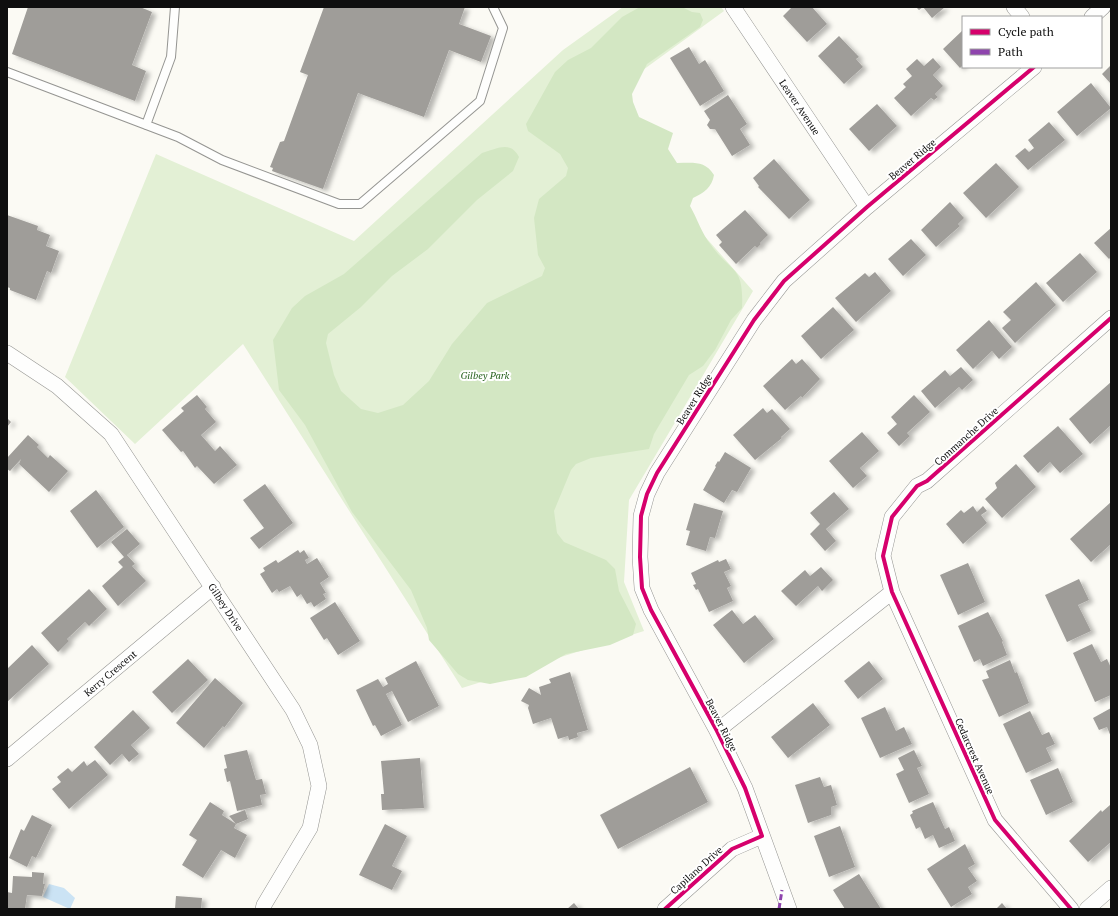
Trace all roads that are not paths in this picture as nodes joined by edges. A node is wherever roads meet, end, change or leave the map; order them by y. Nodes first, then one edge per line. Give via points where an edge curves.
1 (175, 7) edge
2 (493, 7) edge
3 (733, 7) edge
4 (1014, 7) edge
5 (1103, 7) edge
6 (1021, 16) edge
7 (1093, 16) edge
8 (1033, 68) edge
9 (7, 72) edge
10 (146, 126) junction
11 (867, 207) junction
12 (1111, 318) edge
13 (7, 353) edge
14 (213, 587) junction
15 (892, 592) junction
16 (717, 731) junction
17 (7, 758) edge
18 (762, 836) junction
19 (1111, 888) edge
20 (263, 909) edge
21 (665, 909) edge
22 (789, 909) edge
23 (1070, 909) edge
24 (1087, 909) edge

1 - 10 lane via 171,57
2 - 10 lane via 502,28 480,101 360,204 339,204 222,160 178,137
3 - 11 street, Leaver Avenue
4 - 6 street
5 - 7 street
8 - 11 street, Beaver Ridge
9 - 10 lane
11 - 16 street, Beaver Ridge via 784,281 770,298 657,473 647,494 641,516 642,588 651,610
12 - 15 street, Commanche Drive via 927,482 917,486 892,517 883,556
13 - 14 street, Gilbey Drive via 57,386 111,434
14 - 17 street, Kerry Crescent
14 - 20 street, Gilbey Drive via 293,710 310,745 319,786 310,828
15 - 16 street
15 - 23 street, Cedarcrest Avenue via 995,820
16 - 18 street, Beaver Ridge via 745,788
18 - 21 street, Capilano Drive via 732,849
18 - 22 street, Beaver Ridge
19 - 24 street

